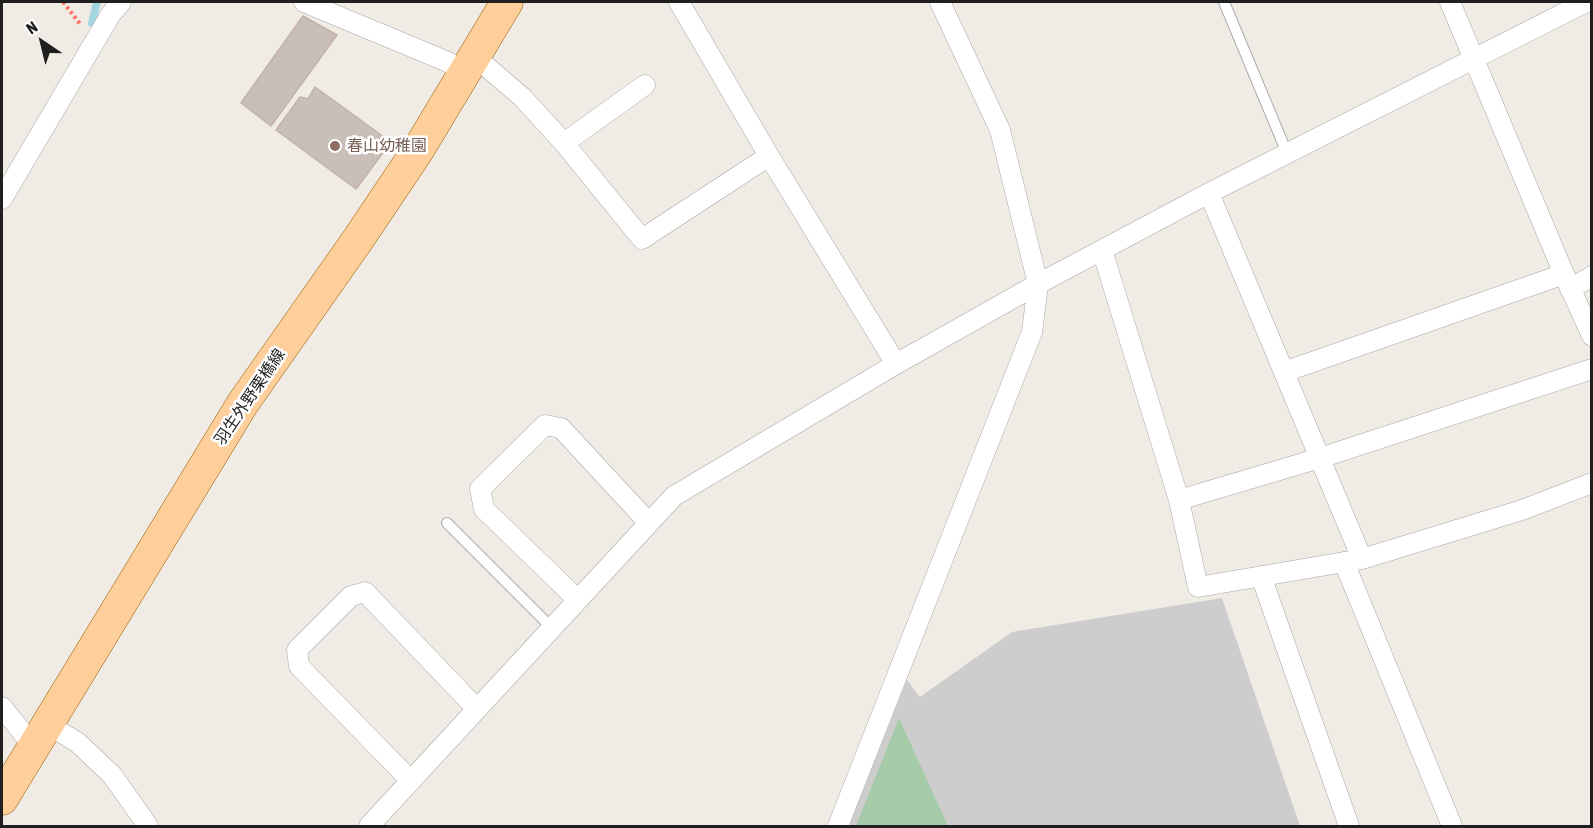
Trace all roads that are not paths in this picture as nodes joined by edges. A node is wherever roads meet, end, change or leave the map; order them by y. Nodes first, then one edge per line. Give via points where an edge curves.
1 (122, 2) edge
2 (304, 2) edge
3 (507, 2) edge
4 (679, 2) edge
5 (940, 2) edge
6 (1224, 2) edge
7 (1450, 2) edge
8 (1586, 2) edge
9 (1473, 58) junction
10 (469, 64) junction
11 (645, 85) dead end
12 (564, 143) junction
13 (1287, 153) junction
14 (769, 156) junction
15 (1209, 193) junction
16 (2, 199) edge
17 (1102, 250) junction
18 (1592, 276) edge
19 (1567, 282) junction
20 (1038, 284) junction
21 (1592, 336) edge
22 (896, 364) junction
23 (1592, 369) edge
24 (1284, 372) junction
25 (1320, 458) junction
26 (1592, 483) edge
27 (1179, 500) junction
28 (447, 523) dead end
29 (649, 523) junction
30 (1353, 560) junction
31 (1261, 576) junction
32 (578, 600) junction
33 (552, 628) junction
34 (2, 707) edge
35 (477, 709) junction
36 (41, 734) junction
37 (411, 781) junction
38 (2, 798) edge
39 (147, 826) edge
40 (369, 826) edge
41 (838, 826) edge
42 (1349, 826) edge
43 (1452, 826) edge

1 - 16 street via 111,14
2 - 10 street via 448,62
3 - 10 main road, 羽生外野栗橋線
4 - 14 street
5 - 20 street via 1000,130
6 - 13 lane
7 - 9 street
8 - 9 street
9 - 13 street
9 - 19 street
10 - 12 street via 522,97
10 - 36 main road, 羽生外野栗橋線 via 418,150 243,404
11 - 12 street
12 - 14 street via 642,239
13 - 15 street
14 - 22 street
15 - 17 street
15 - 24 street
17 - 20 street
17 - 27 street
18 - 19 street
19 - 21 street
19 - 24 street
20 - 22 street
20 - 41 street via 1032,332
22 - 29 street via 674,496
23 - 25 street
24 - 25 street
25 - 27 street
25 - 30 street
26 - 30 street via 1522,510
27 - 31 street via 1198,587
28 - 33 lane
29 - 32 street
29 - 32 street via 561,428 545,425 480,489 484,509
30 - 31 street
30 - 43 street
31 - 42 street
32 - 33 street
33 - 35 street
34 - 36 street via 26,737
35 - 37 street
35 - 37 street via 364,592 351,596 297,650 299,666
36 - 38 main road, 羽生外野栗橋線
36 - 39 street via 77,742 112,775
37 - 40 street

